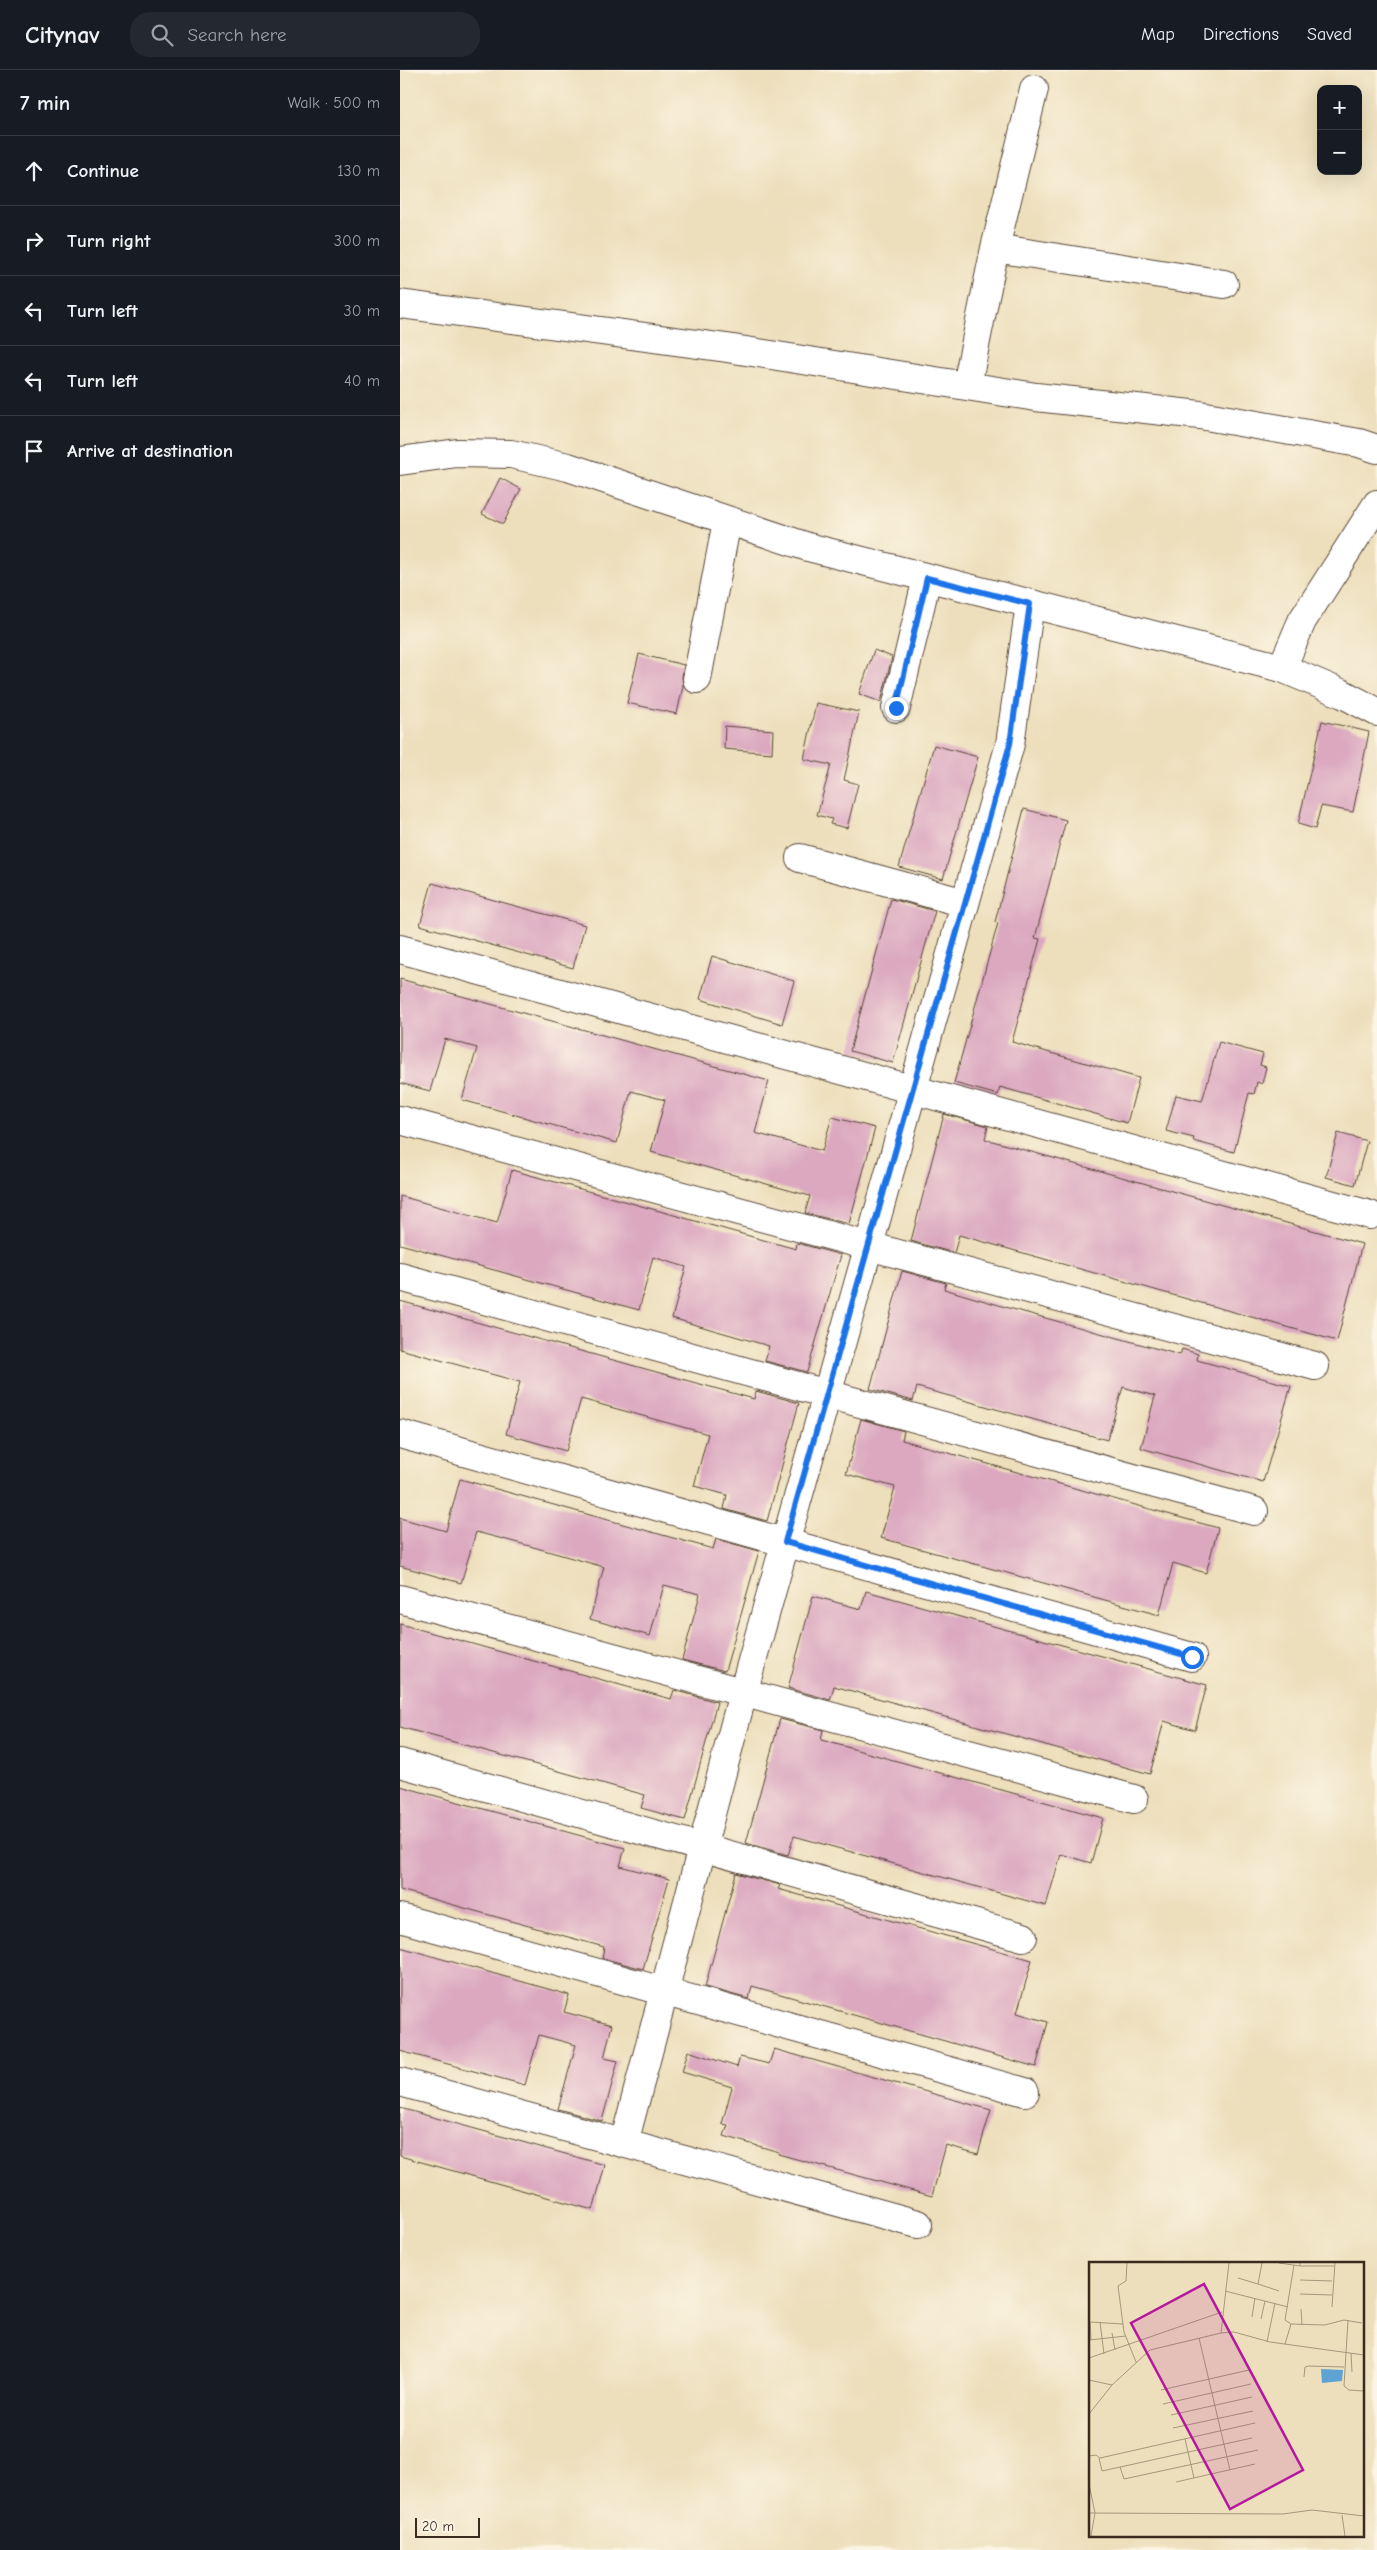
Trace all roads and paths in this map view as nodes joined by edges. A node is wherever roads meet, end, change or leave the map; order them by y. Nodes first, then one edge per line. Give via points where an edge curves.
1 (1034, 89) dead end
2 (995, 248) junction
3 (1224, 284) dead end
4 (400, 304) edge
5 (967, 384) junction
6 (1377, 449) edge
7 (400, 461) edge
8 (1377, 504) edge
9 (727, 521) junction
10 (927, 578) junction
11 (1030, 604) junction
12 (1282, 668) junction
13 (697, 679) dead end
14 (896, 708) dead end
15 (1377, 712) edge
16 (800, 858) dead end
17 (965, 903) junction
18 (400, 949) edge
19 (913, 1089) junction
20 (400, 1120) edge
21 (1370, 1215) dead end
22 (869, 1246) junction
23 (400, 1278) edge
24 (1316, 1366) dead end
25 (827, 1395) junction
26 (400, 1434) edge
27 (1254, 1512) dead end
28 (785, 1542) junction
29 (400, 1599) edge
30 (1192, 1657) dead end
31 (743, 1693) junction
32 (400, 1763) edge
33 (1134, 1799) dead end
34 (702, 1847) junction
35 (400, 1918) edge
36 (1023, 1937) dead end
37 (664, 1992) junction
38 (400, 2082) edge
39 (1025, 2092) dead end
40 (624, 2143) junction
41 (918, 2224) dead end

1 - 2 street
2 - 3 street
2 - 5 street
4 - 5 street
5 - 6 street via 1036,397 1200,415 1359,442
7 - 9 street via 457,453 511,454 568,467
8 - 12 street via 1302,622
9 - 10 street via 808,547
9 - 13 street
10 - 11 street
10 - 14 street
11 - 12 street
11 - 17 street via 1010,744
12 - 15 street
16 - 17 street
17 - 19 street
18 - 19 street
19 - 21 street
19 - 22 street
20 - 22 street
22 - 24 street
22 - 25 street
23 - 25 street
25 - 27 street
25 - 28 street
26 - 28 street
28 - 30 street
28 - 31 street
29 - 31 street
31 - 33 street
31 - 34 street
32 - 34 street
34 - 36 street
34 - 37 street
35 - 37 street
37 - 39 street
37 - 40 street
38 - 40 street
40 - 41 street

